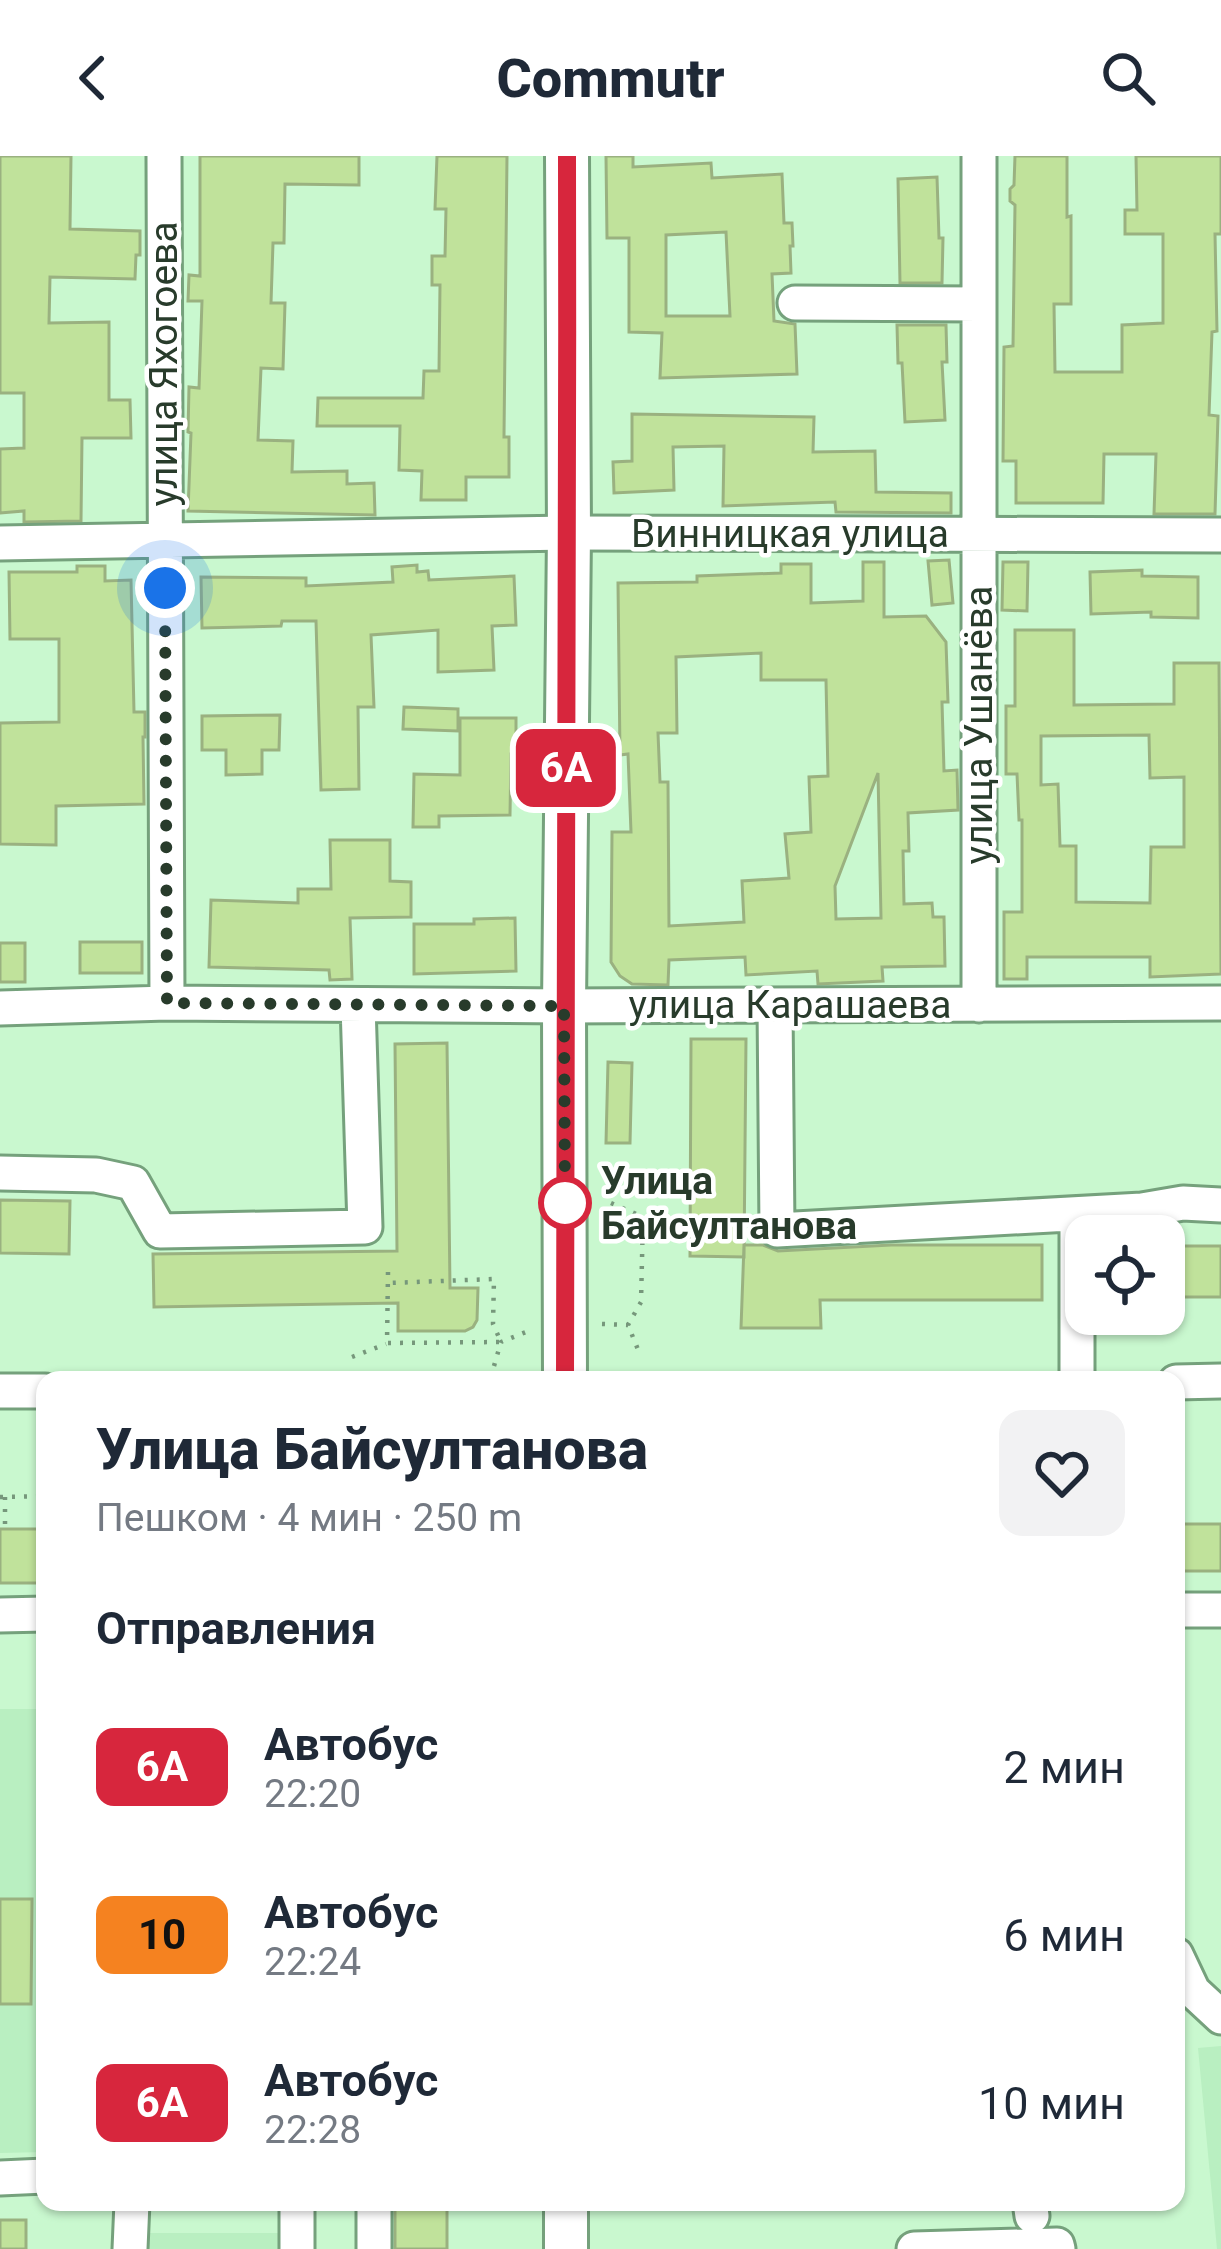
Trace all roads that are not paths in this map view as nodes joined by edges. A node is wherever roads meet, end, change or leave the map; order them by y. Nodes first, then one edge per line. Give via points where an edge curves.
1 (164, 156) edge
2 (567, 156) edge
3 (979, 156) edge
4 (795, 303) dead end
5 (979, 304) junction
6 (568, 533) junction
7 (979, 535) junction
8 (1221, 535) edge
9 (165, 542) junction
10 (0, 543) edge
11 (167, 1003) junction
12 (1221, 1003) edge
13 (358, 1005) junction
14 (775, 1005) junction
15 (980, 1005) junction
16 (564, 1006) junction
17 (0, 1007) edge
18 (0, 1173) edge
19 (1221, 1205) edge
20 (1077, 1214) junction
21 (565, 1371) edge
22 (1077, 1371) edge
23 (1185, 1382) edge
24 (1221, 1382) edge
25 (0, 1391) edge
26 (36, 1391) edge
27 (1185, 1610) edge
28 (1221, 1610) edge
29 (36, 1614) edge
30 (0, 1615) edge
31 (1185, 1975) edge
32 (1221, 2017) edge
33 (36, 2176) edge
34 (0, 2177) edge
35 (132, 2211) edge
36 (297, 2211) edge
37 (374, 2211) edge
38 (566, 2211) edge
39 (130, 2249) edge
40 (297, 2249) edge
41 (374, 2249) edge
42 (566, 2249) edge
43 (914, 2249) edge
44 (1058, 2249) edge

1 - 9 street, улица Яхогоева
2 - 6 main road
3 - 5 street, улица Ушанёва
4 - 5 street
5 - 7 street, улица Ушанёва
6 - 7 street, Винницкая улица
6 - 9 street, Винницкая улица
6 - 16 main road
7 - 8 street, Винницкая улица
7 - 15 street, улица Ушанёва
9 - 10 street, Винницкая улица
9 - 11 street, улица Яхогоева
11 - 13 street, улица Карашаева
11 - 17 street, улица Карашаева
12 - 15 street, улица Карашаева
13 - 16 street, улица Карашаева
13 - 18 street via 365,1228 160,1231 133,1183
14 - 15 street, улица Карашаева
14 - 16 street, улица Карашаева
14 - 20 street via 777,1230
16 - 21 main road
19 - 20 street
20 - 22 street
23 - 24 street
25 - 26 street
27 - 28 street
29 - 30 street
31 - 32 street
33 - 34 street
35 - 39 street
36 - 40 street
37 - 41 street
38 - 42 main road
43 - 44 street

